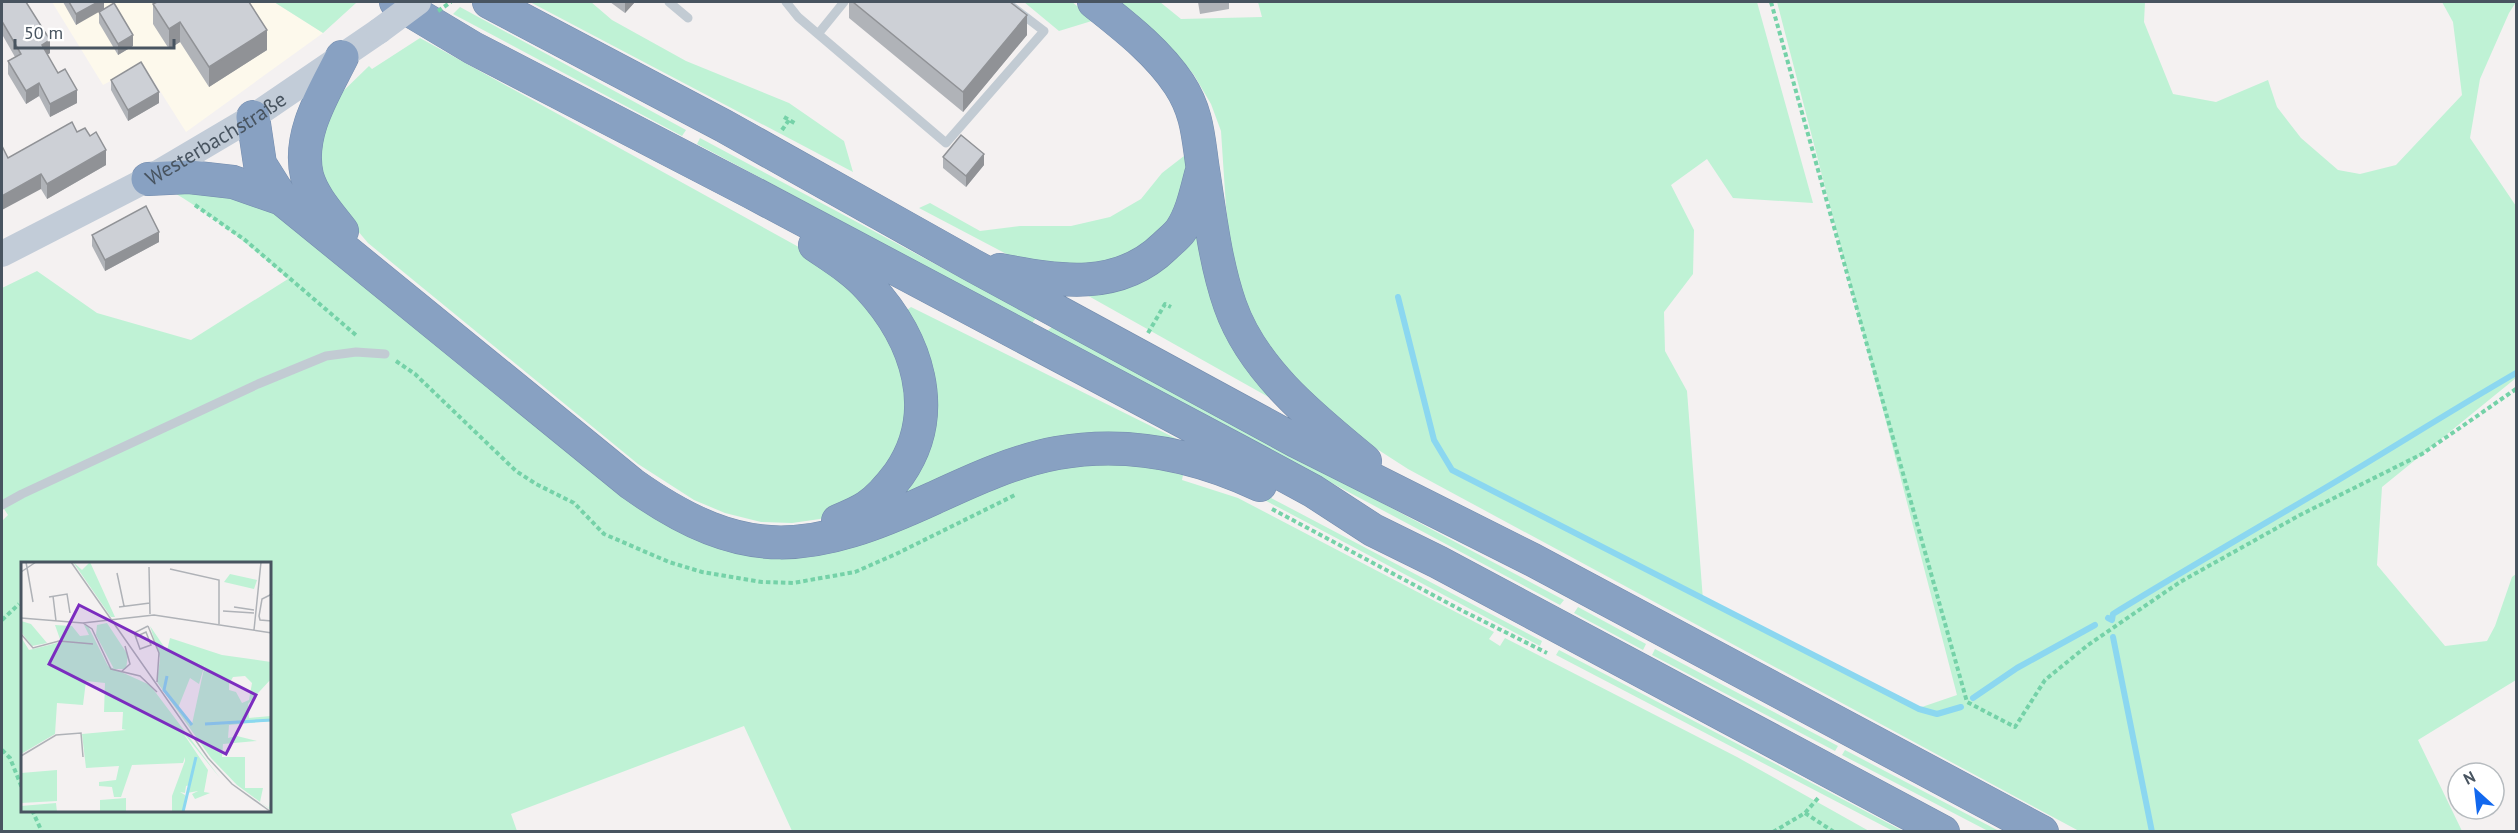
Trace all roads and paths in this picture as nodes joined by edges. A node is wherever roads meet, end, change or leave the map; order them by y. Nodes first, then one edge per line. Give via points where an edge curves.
1 (396, 2) edge
2 (418, 2) edge
3 (489, 2) edge
4 (669, 2) edge
5 (786, 2) edge
6 (844, 2) edge
7 (1006, 2) edge
8 (1094, 2) edge
9 (1770, 2) edge
10 (688, 18) dead end
11 (818, 34) junction
12 (342, 57) junction
13 (253, 117) junction
14 (784, 117) dead end
15 (796, 124) dead end
16 (1203, 166) junction
17 (308, 177) junction
18 (148, 179) junction
19 (751, 192) junction
20 (282, 199) junction
21 (193, 204) dead end
22 (2, 254) edge
23 (972, 265) junction
24 (1171, 307) dead end
25 (385, 354) junction
26 (1136, 354) junction
27 (2517, 389) edge
28 (1026, 491) dead end
29 (1408, 497) junction
30 (2, 505) edge
31 (1269, 508) dead end
32 (1374, 530) junction
33 (19, 604) dead end
34 (2, 620) edge
35 (1554, 657) dead end
36 (2, 750) edge
37 (21, 786) edge
38 (1809, 792) dead end
39 (1819, 797) junction
40 (1828, 802) dead end
41 (33, 812) edge
42 (1805, 813) junction
43 (42, 831) edge
44 (1773, 831) edge
45 (1834, 831) edge
46 (1943, 831) edge
47 (2042, 831) edge

1 - 19 highway via 473,48
2 - 12 main road, Westerbachstraße, bridge
3 - 23 highway via 724,126
4 - 10 lane
5 - 11 lane
6 - 11 lane
7 - 11 lane via 1044,32 946,143
8 - 16 highway via 1151,51 1179,84 1200,131
9 - 27 path via 1967,702 2015,726 2045,680 2088,645 2180,582 2300,515 2422,454
12 - 13 main road, Westerbachstraße
12 - 17 highway via 314,112 304,157
13 - 17 highway via 296,158
13 - 18 main road, Westerbachstraße
13 - 20 highway via 260,164
14 - 15 path
16 - 23 highway via 1191,209 1180,231 1152,259 1123,273 1089,280 1056,280
16 - 29 highway via 1221,274 1245,337 1298,404
17 - 19 highway via 320,204 343,232 650,482 725,521 761,530 795,532 833,524 868,507 891,484 907,462 918,435 922,406 919,374 906,339 868,286
18 - 20 highway via 189,177 233,182
18 - 22 main road, Westerbachstraße
19 - 32 highway via 1313,490
20 - 32 highway via 632,484 685,517 731,537 781,544 847,534 1021,463 1056,453 1101,448 1177,454 1224,468 1304,506
21 - 25 path via 245,240 347,330
23 - 26 highway
24 - 26 path via 1165,304
25 - 28 path via 415,374 516,471 574,503 604,534 702,572 793,583 855,572
25 - 30 lane via 326,356
26 - 29 highway
29 - 47 highway
31 - 35 path
32 - 46 highway
33 - 34 path
36 - 37 path
38 - 39 path
39 - 40 path
39 - 42 path
41 - 43 path
42 - 44 path
42 - 45 path

